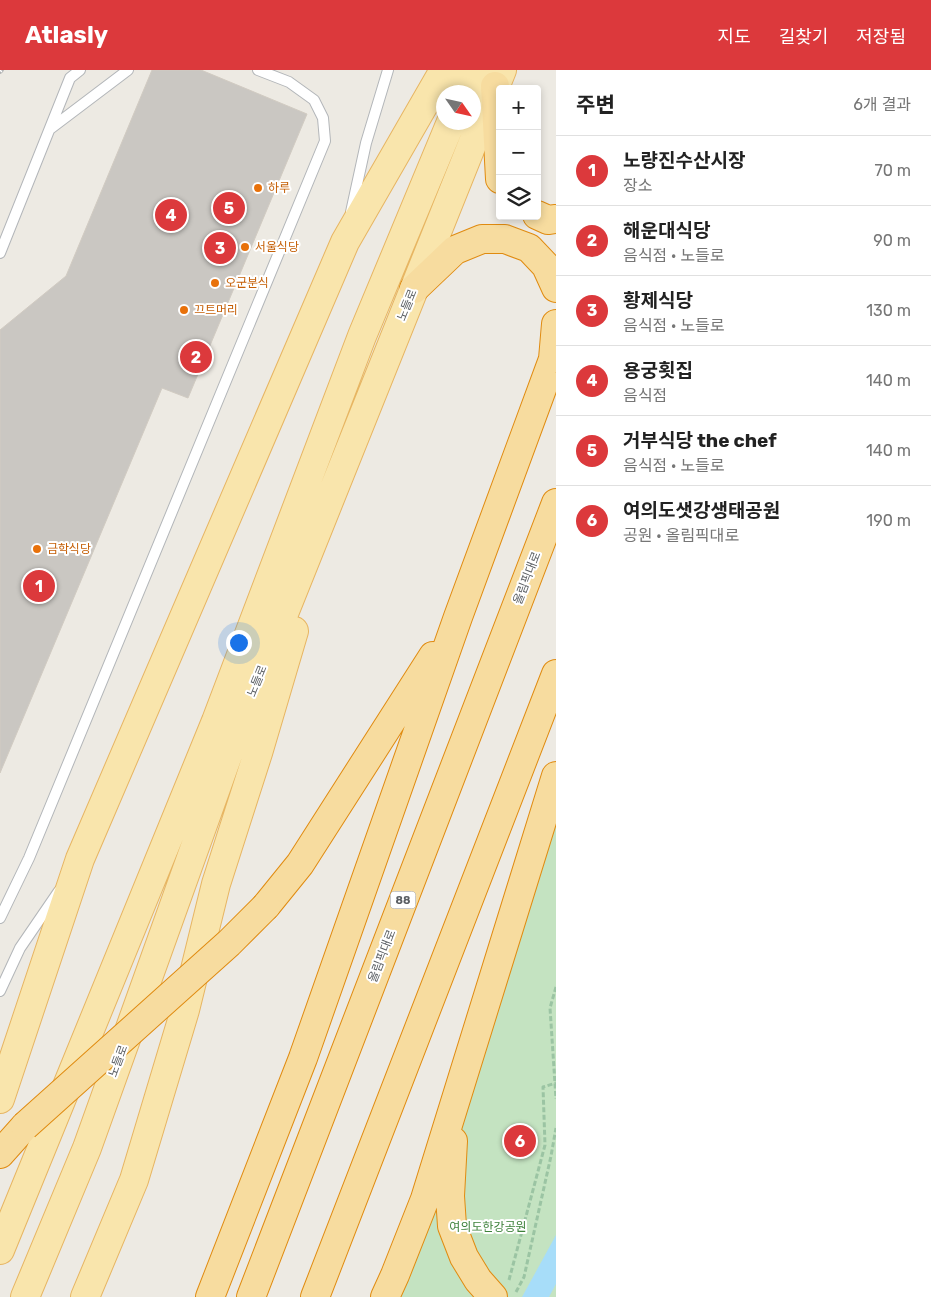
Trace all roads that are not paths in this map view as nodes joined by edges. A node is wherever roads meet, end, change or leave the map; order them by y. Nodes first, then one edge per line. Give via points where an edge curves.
1 (80, 70) edge
2 (128, 70) edge
3 (258, 70) edge
4 (388, 70) edge
5 (444, 70) edge
6 (473, 70) edge
7 (498, 78) edge
8 (466, 85) edge
9 (49, 130) junction
10 (448, 130) edge
11 (500, 175) edge
12 (541, 217) edge
13 (556, 219) edge
14 (345, 242) junction
15 (0, 253) edge
16 (556, 288) edge
17 (414, 289) junction
18 (556, 324) edge
19 (554, 355) edge
20 (341, 472) junction
21 (556, 503) edge
22 (458, 617) junction
23 (556, 674) edge
24 (556, 776) edge
25 (80, 859) junction
26 (0, 918) edge
27 (0, 991) edge
28 (0, 1099) edge
29 (453, 1110) junction
30 (0, 1154) edge
31 (0, 1250) edge
32 (500, 1292) edge
33 (25, 1297) edge
34 (85, 1297) edge
35 (210, 1297) edge
36 (251, 1297) edge
37 (315, 1297) edge
38 (385, 1297) edge

1 - 9 lane via 70,78
2 - 9 lane
3 - 26 lane via 289,82 314,100 323,118 325,141 29,858
4 - 14 lane via 366,143
5 - 14 main road
6 - 8 main road
7 - 11 highway
7 - 17 main road, 노들로
9 - 15 lane
10 - 31 main road, 노들로 via 362,336 216,721
12 - 13 highway
14 - 25 main road
16 - 17 highway via 546,266 529,248 505,239 482,239 455,250
17 - 20 main road, 노들로
18 - 19 highway
19 - 22 highway
20 - 33 main road, 노들로 via 234,738 87,1148
20 - 34 main road via 216,884 185,1010 134,1180
21 - 36 highway, 올림픽대로 / 88
22 - 30 highway, bridge via 300,864 266,906 25,1126
22 - 35 highway via 303,1058
23 - 37 highway
24 - 29 highway
25 - 27 lane via 20,948
25 - 28 main road
29 - 32 highway via 452,1226 464,1258 478,1280
29 - 38 highway via 425,1199

